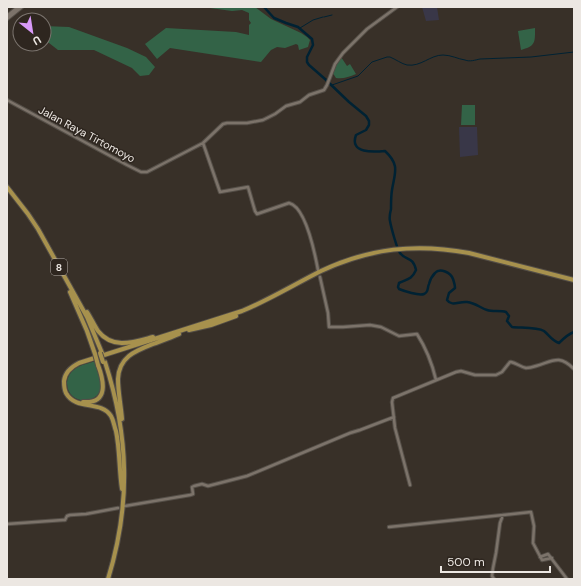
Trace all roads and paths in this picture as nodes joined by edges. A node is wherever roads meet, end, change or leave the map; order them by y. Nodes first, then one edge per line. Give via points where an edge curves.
1 (18, 7) edge
2 (22, 7) edge
3 (396, 7) edge
4 (11, 14) junction
5 (7, 18) edge
6 (7, 100) edge
7 (203, 143) junction
8 (7, 187) edge
9 (7, 190) edge
10 (318, 270) dead end
11 (320, 277) dead end
12 (574, 281) edge
13 (71, 291) junction
14 (183, 331) junction
15 (102, 363) junction
16 (574, 369) edge
17 (436, 380) junction
18 (394, 417) junction
19 (124, 446) junction
20 (410, 486) dead end
21 (122, 489) junction
22 (125, 506) dead end
23 (118, 508) dead end
24 (503, 515) junction
25 (7, 524) edge
26 (389, 527) dead end
27 (540, 557) junction
28 (552, 558) junction
29 (107, 579) edge
30 (494, 579) edge
31 (567, 579) edge

1 - 4 street
2 - 4 street
3 - 7 street via 367,29 343,53 322,92 309,95 263,120 224,123
4 - 5 street
6 - 7 street, Jalan Raya Tirtomoyo via 143,173
7 - 10 street via 220,191 248,187 256,214 289,203 297,209 306,225
8 - 13 highway, 8 via 38,229
9 - 13 highway, 8 via 28,219
11 - 17 street via 329,328 370,325 381,327 399,336 417,334 431,361
12 - 14 highway via 458,253 410,249 363,258 340,266 245,312 211,325
13 - 14 highway via 98,330 111,341 131,342
13 - 15 highway, 8, bridge
14 - 15 highway via 76,367 68,374 66,384 73,398 80,402 89,402 100,395 103,389
14 - 19 highway via 135,352 127,357 122,366 118,383
14 - 21 highway via 82,362 72,367 64,380 64,387 71,399 80,404 101,408 112,417 117,436
15 - 19 highway, 8 via 115,395
15 - 21 highway, 8 via 118,422
16 - 17 street via 560,360 527,368 511,362 496,375 454,372
17 - 18 street via 393,398
18 - 20 street
18 - 22 street via 241,478 208,486 194,486 193,493 189,496
19 - 29 highway, 8 via 122,516
21 - 29 highway, 8 via 117,534
23 - 25 street via 70,515 64,520
24 - 26 street
24 - 27 street via 531,512 534,526 533,543
24 - 30 street via 493,568
27 - 28 street via 542,560
27 - 28 street via 548,554
28 - 31 street

